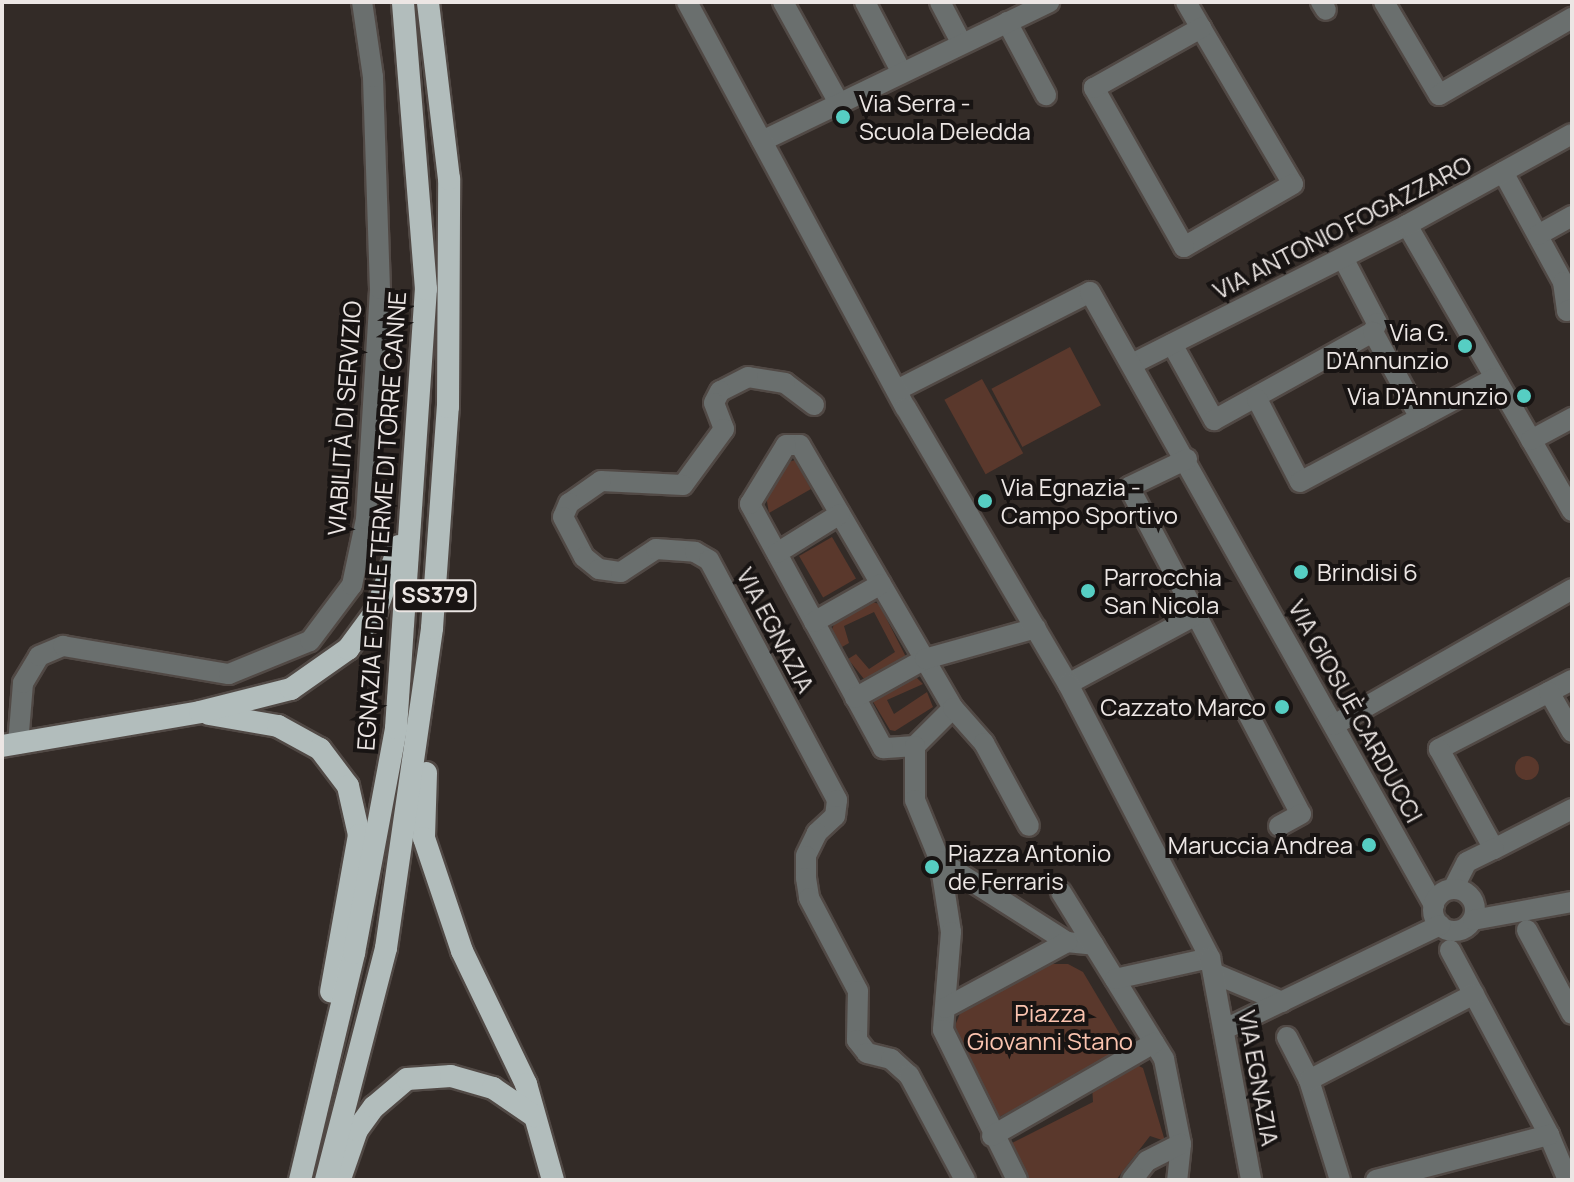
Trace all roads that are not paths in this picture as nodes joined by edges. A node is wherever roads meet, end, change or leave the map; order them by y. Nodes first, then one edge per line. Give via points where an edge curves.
1 (362, 2) edge
2 (403, 2) edge
3 (428, 2) edge
4 (687, 2) edge
5 (783, 2) edge
6 (865, 2) edge
7 (940, 2) edge
8 (1049, 2) edge
9 (1186, 2) edge
10 (1384, 2) edge
11 (1013, 14) edge
12 (1572, 18) edge
13 (1201, 28) junction
14 (962, 44) junction
15 (902, 73) junction
16 (1046, 95) dead end
17 (839, 103) junction
18 (1572, 134) edge
19 (762, 141) junction
20 (1503, 172) junction
21 (1572, 216) edge
22 (1407, 225) junction
23 (1538, 235) junction
24 (1343, 258) junction
25 (1572, 309) edge
26 (1373, 332) junction
27 (1172, 344) junction
28 (1134, 363) junction
29 (1495, 378) junction
30 (897, 390) junction
31 (1257, 399) junction
32 (814, 405) dead end
33 (1420, 418) junction
34 (1572, 418) edge
35 (1531, 440) junction
36 (1187, 459) junction
37 (1572, 510) edge
38 (840, 514) junction
39 (406, 526) junction
40 (777, 553) junction
41 (881, 584) junction
42 (1572, 589) edge
43 (1196, 615) junction
44 (814, 622) junction
45 (432, 628) junction
46 (1036, 628) junction
47 (925, 659) junction
48 (1572, 680) edge
49 (1068, 684) junction
50 (1549, 692) junction
51 (855, 698) junction
52 (953, 708) junction
53 (200, 712) junction
54 (1334, 725) junction
55 (1572, 732) edge
56 (10, 745) edge
57 (915, 746) junction
58 (1572, 809) edge
59 (1029, 826) dead end
60 (1279, 826) dead end
61 (1494, 849) junction
62 (940, 861) junction
63 (1453, 889) junction
64 (1061, 892) dead end
65 (1572, 902) edge
66 (1434, 905) junction
67 (1473, 920) junction
68 (1440, 925) junction
69 (1527, 930) dead end
70 (1067, 942) junction
71 (1094, 945) junction
72 (1450, 950) dead end
73 (1211, 965) junction
74 (1115, 979) junction
75 (1474, 994) junction
76 (1282, 1002) junction
77 (945, 1008) junction
78 (1572, 1014) edge
79 (1225, 1029) junction
80 (1287, 1037) dead end
81 (1154, 1043) junction
82 (329, 1060) junction
83 (1309, 1080) junction
84 (534, 1116) junction
85 (1549, 1135) junction
86 (992, 1136) junction
87 (1181, 1144) junction
88 (300, 1180) edge
89 (326, 1180) edge
90 (339, 1180) edge
91 (553, 1180) edge
92 (965, 1180) edge
93 (1017, 1180) edge
94 (1132, 1180) edge
95 (1177, 1180) edge
96 (1251, 1180) edge
97 (1340, 1180) edge
98 (1376, 1180) edge
99 (1568, 1180) edge

1 - 56 street, VIABILITÀ DI SERVIZIO via 373,77 380,289 366,519 352,585 310,641 229,674 63,646 39,656 23,683
2 - 39 highway, EGNAZIA E DELLE TERME DI TORRE CANNE / SS379 via 426,289
3 - 45 highway, SS379 via 449,179 448,407
4 - 19 street, VIA EGNAZIA
5 - 17 street
6 - 15 street
7 - 14 street
8 - 11 street
9 - 13 street
10 - 12 street via 1439,95
11 - 14 street
11 - 16 street
13 - 13 street via 1094,88 1184,247 1293,184
14 - 15 street
15 - 17 street
17 - 19 street
18 - 20 street, VIA ANTONIO FOGAZZARO
19 - 30 street, VIA EGNAZIA
20 - 22 street, VIA ANTONIO FOGAZZARO
20 - 23 street
21 - 23 street
22 - 24 street, VIA ANTONIO FOGAZZARO
22 - 29 street
23 - 25 street via 1563,282 1567,311
24 - 26 street via 1377,323
24 - 27 street, VIA ANTONIO FOGAZZARO
26 - 31 street
26 - 33 street
27 - 28 street, VIA ANTONIO FOGAZZARO
27 - 31 street via 1214,420
28 - 30 street, VIA GIOSUÈ CARDUCCI via 1090,292
28 - 36 street, VIA GIOSUÈ CARDUCCI
29 - 33 street
29 - 35 street
30 - 46 street, VIA EGNAZIA
31 - 33 street via 1300,482
32 - 92 street, VIA EGNAZIA via 785,383 748,377 720,391 714,403 724,429 683,485 601,481 569,503 563,517 584,557 599,569 621,572 656,549 695,552 709,560 837,800 835,816 817,833 806,856 806,878 809,898 858,991 857,1040 867,1053 891,1059 909,1075
34 - 35 street
35 - 37 street
36 - 43 street via 1129,487
36 - 54 street, VIA GIOSUÈ CARDUCCI
38 - 40 street
38 - 40 street via 800,445 786,445 750,504
38 - 41 street
39 - 53 highway via 376,611 348,649 291,689
39 - 82 highway, EGNAZIA E DELLE TERME DI TORRE CANNE / SS379 via 396,728
40 - 44 street
41 - 44 street
41 - 47 street
42 - 54 street
43 - 49 street
43 - 60 street via 1301,814
44 - 51 street
45 - 84 highway via 424,838 462,951 526,1084
45 - 89 highway, SS379 via 386,948
46 - 47 street
46 - 49 street, VIA EGNAZIA
47 - 51 street
47 - 52 street
48 - 50 street
49 - 73 street, VIA EGNAZIA
50 - 55 street
50 - 61 street via 1439,749
51 - 57 street via 883,748
52 - 57 street
52 - 59 street via 984,743
53 - 56 highway
53 - 82 highway via 278,726 320,749 348,786 359,835 323,1036
54 - 66 street, VIA GIOSUÈ CARDUCCI
57 - 62 street via 915,800
58 - 61 street
61 - 63 street via 1467,862
62 - 70 street
62 - 77 street via 951,962
63 - 66 street
63 - 67 street via 1469,895
64 - 71 street
65 - 67 street
66 - 68 street
67 - 68 street via 1460,930
68 - 76 street
69 - 78 street
70 - 71 street
70 - 77 street
71 - 74 street
72 - 75 street
73 - 74 street
73 - 76 street
73 - 79 street, VIA EGNAZIA
74 - 81 street
75 - 83 street
75 - 85 street
76 - 79 street
77 - 86 street via 943,1030
79 - 96 street, VIA EGNAZIA
80 - 83 street
81 - 86 street
81 - 87 street via 1164,1059
82 - 88 highway, EGNAZIA E DELLE TERME DI TORRE CANNE / SS379
83 - 97 street
84 - 90 highway via 479,1084 451,1076 407,1079 357,1130
84 - 91 highway
85 - 98 street
85 - 99 street
86 - 93 street
87 - 94 street via 1147,1161
87 - 95 street

